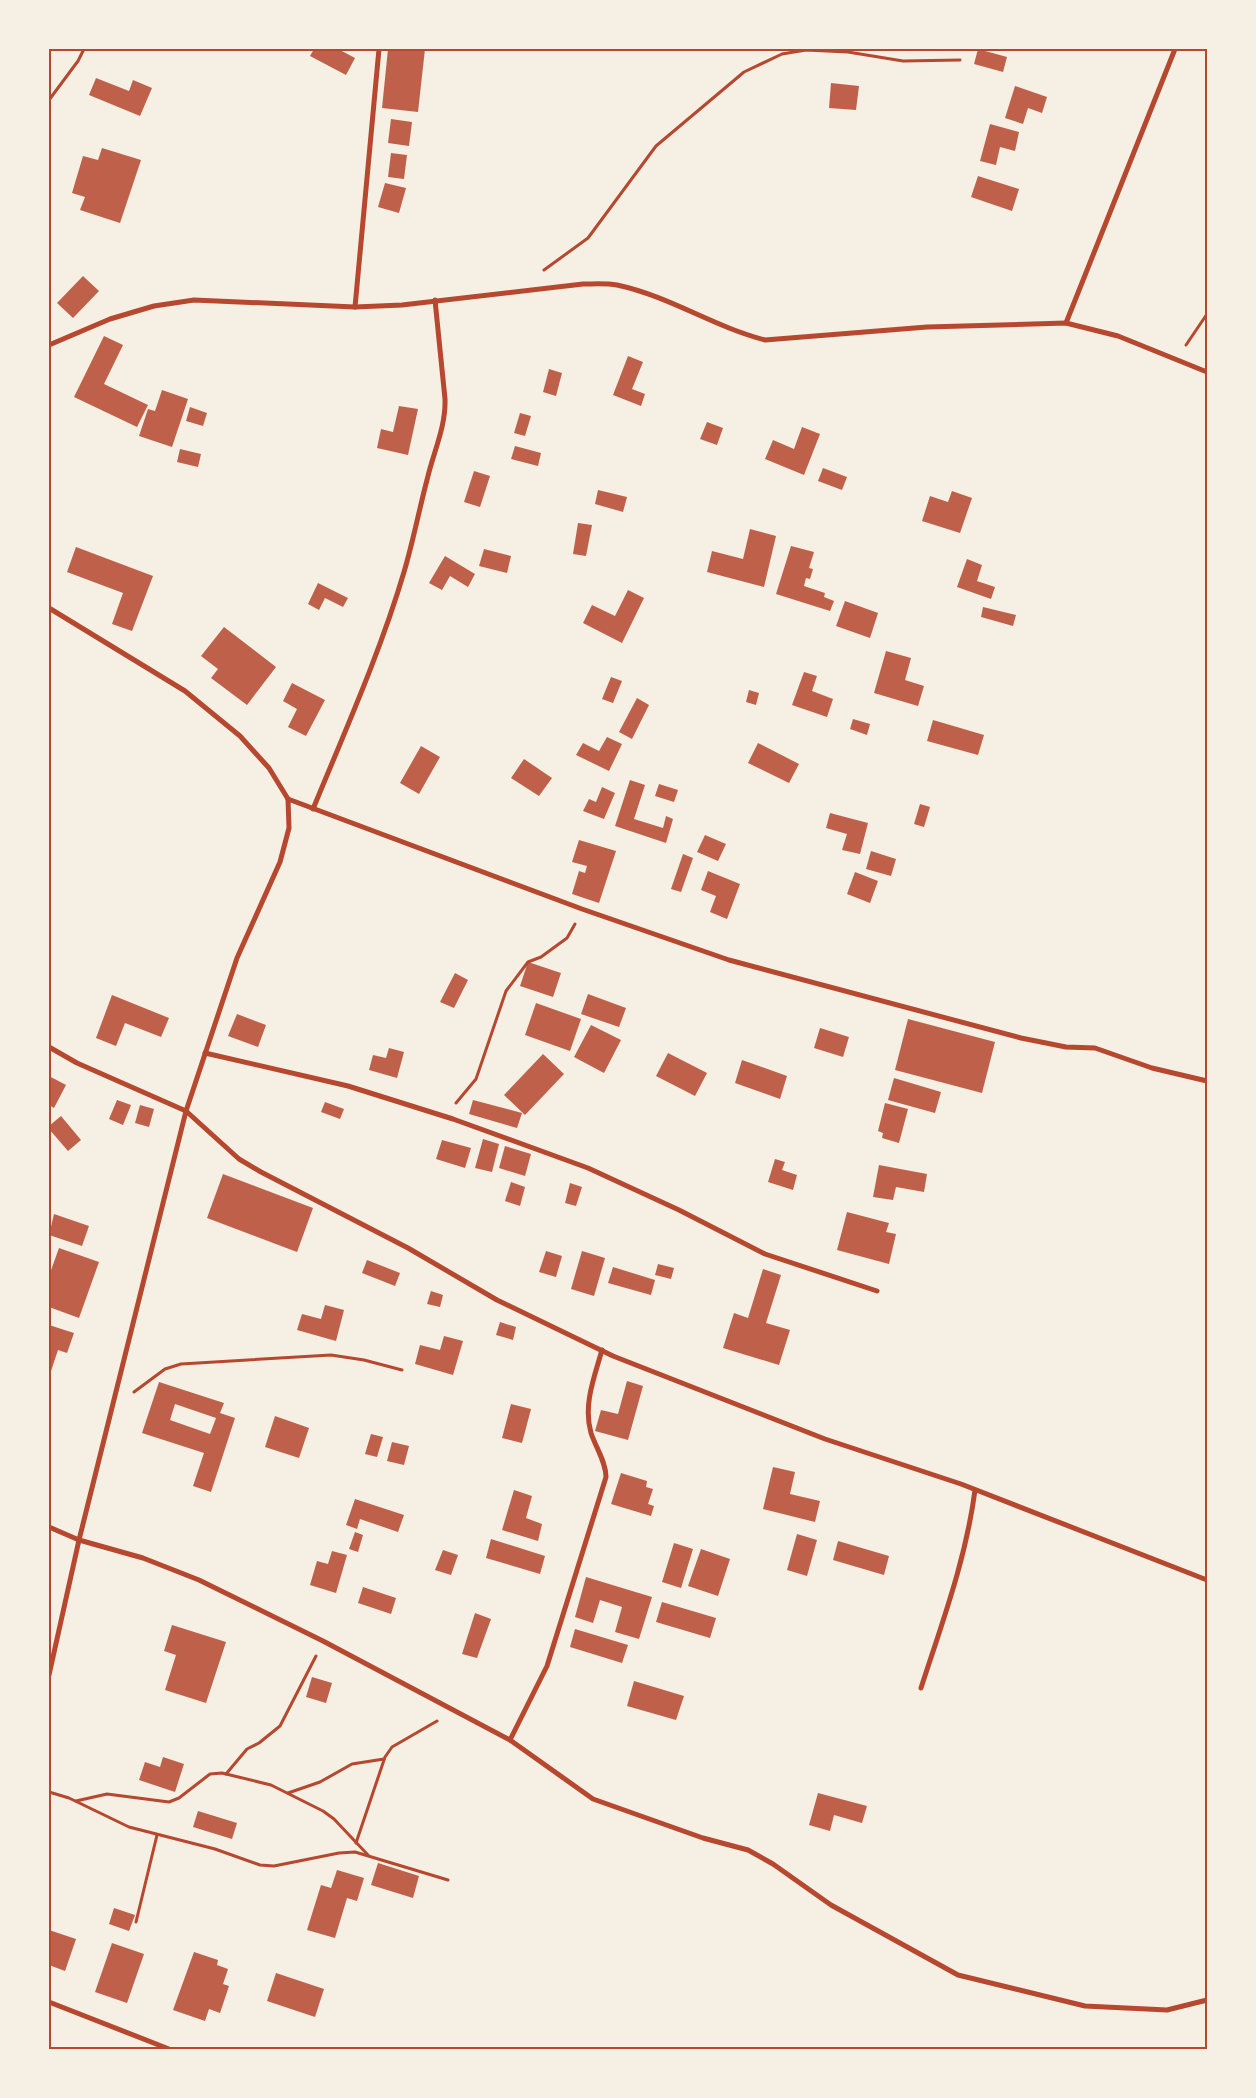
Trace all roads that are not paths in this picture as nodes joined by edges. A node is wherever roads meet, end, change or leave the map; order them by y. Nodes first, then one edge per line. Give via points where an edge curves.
1 (378, 49) edge
2 (1176, 49) edge
3 (435, 300) junction
4 (355, 307) junction
5 (1066, 323) junction
6 (49, 345) edge
7 (1207, 372) edge
8 (49, 608) edge
9 (288, 799) junction
10 (313, 809) junction
11 (49, 1047) edge
12 (205, 1054) junction
13 (1207, 1080) edge
14 (186, 1111) junction
15 (877, 1291) dead end
16 (602, 1350) junction
17 (975, 1490) junction
18 (49, 1527) edge
19 (79, 1540) junction
20 (1207, 1580) edge
21 (49, 1675) edge
22 (921, 1688) dead end
23 (510, 1740) junction
24 (1207, 2000) edge
25 (49, 2002) edge
26 (169, 2049) edge

1 - 4 street
2 - 5 street
3 - 4 street
3 - 5 street via 583,284 619,286 666,301 739,332 770,340 927,327
3 - 10 street via 446,414 388,622
4 - 6 street via 194,300 154,306 110,319
5 - 7 street via 1118,336
8 - 9 street via 185,691 240,736 269,768
9 - 10 street
9 - 12 street via 289,828 280,862 237,958
10 - 13 street via 582,910 729,960 1021,1038 1066,1047 1095,1048 1152,1068
11 - 14 street
12 - 14 street
12 - 15 street via 348,1086 443,1116 588,1168 765,1254
14 - 16 street via 239,1159 261,1172 408,1248 497,1300
14 - 19 street
16 - 17 street via 825,1439
16 - 23 street via 589,1393 587,1413 606,1477 547,1666
17 - 20 street
17 - 22 street via 962,1563
18 - 19 street
19 - 21 street
19 - 23 street via 143,1558 198,1580 323,1641
23 - 24 street via 592,1799 703,1838 748,1850 831,1906 968,1979 1000,1984 1073,2005 1167,2010
25 - 26 street

